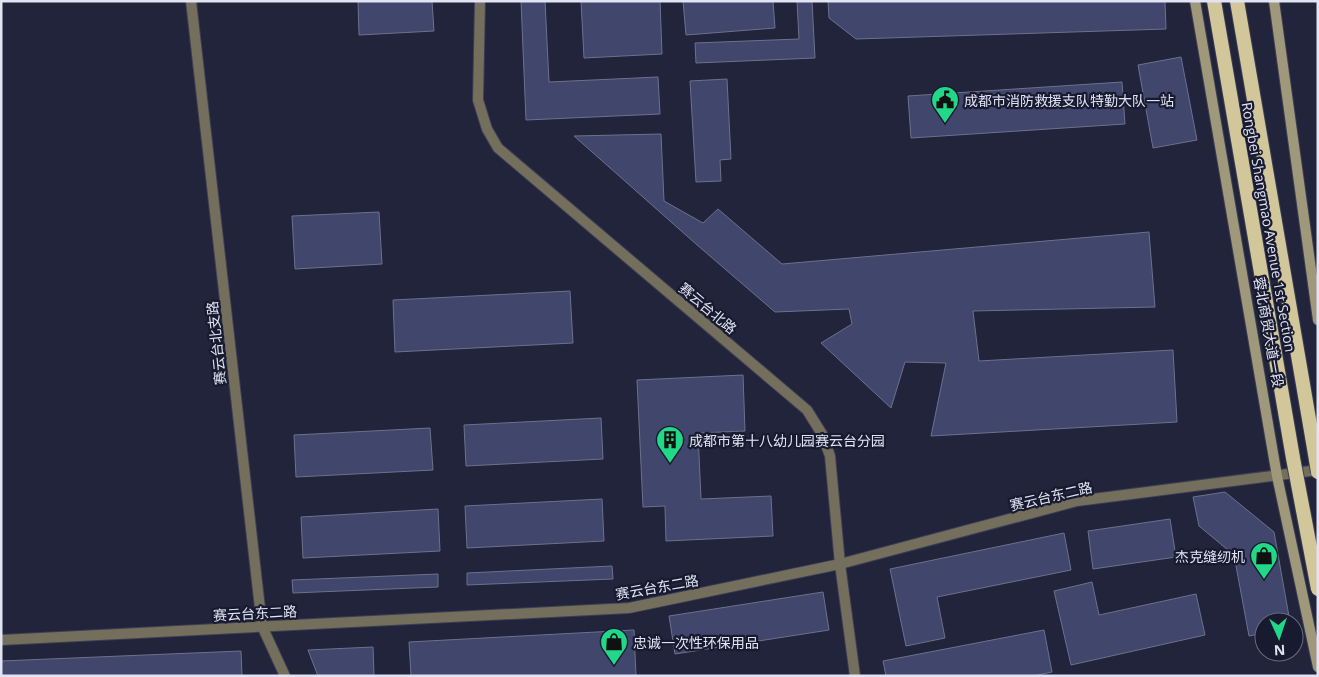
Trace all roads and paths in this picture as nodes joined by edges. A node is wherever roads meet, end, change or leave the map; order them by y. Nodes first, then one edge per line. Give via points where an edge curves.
1 (191, 1) edge
2 (480, 1) edge
3 (1195, 1) edge
4 (1214, 1) edge
5 (1237, 1) edge
6 (1274, 1) edge
7 (1318, 320) edge
8 (1318, 471) edge
9 (1277, 476) junction
10 (840, 564) junction
11 (1318, 589) edge
12 (262, 626) junction
13 (1, 640) edge
14 (1318, 667) edge
15 (285, 676) edge
16 (855, 676) edge

1 - 12 street, 赛云台北支路
2 - 10 street, 赛云台北路 via 478,100 487,129 498,148 807,410 822,434 830,456
3 - 9 main road, 蓉北商贸大道一段
4 - 11 highway, Rongbei Shangmao Avenue 1st Section, bridge
5 - 8 highway, 蓉北商贸大道一段, bridge
6 - 7 main road
8 - 9 street, 赛云台东二路
9 - 10 street, 赛云台东二路 via 1077,501
9 - 14 main road, 蓉北商贸大道一段
10 - 12 street, 赛云台东二路 via 629,608
10 - 16 street, 赛云台北路
12 - 13 street, 赛云台东二路
12 - 15 street, 赛云台北支路

